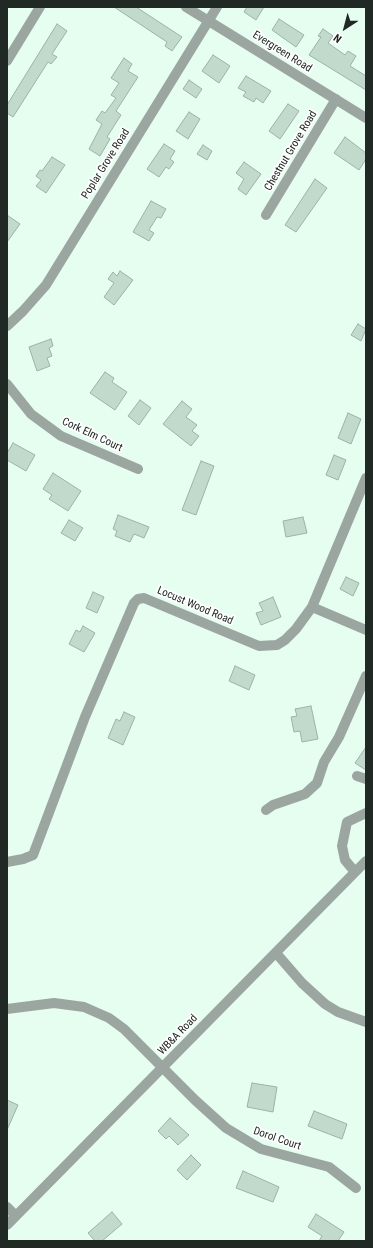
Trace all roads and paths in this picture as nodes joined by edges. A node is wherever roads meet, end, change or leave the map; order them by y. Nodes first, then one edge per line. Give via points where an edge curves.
1 (40, 7) edge
2 (186, 7) edge
3 (217, 7) edge
4 (208, 21) junction
5 (7, 61) edge
6 (336, 100) junction
7 (366, 118) edge
8 (266, 215) dead end
9 (7, 326) edge
10 (7, 384) edge
11 (138, 469) dead end
12 (366, 478) edge
13 (312, 607) junction
14 (366, 630) edge
15 (366, 676) edge
16 (266, 810) dead end
17 (366, 813) edge
18 (366, 861) edge
19 (7, 862) edge
20 (355, 872) junction
21 (276, 953) junction
22 (7, 1009) edge
23 (366, 1022) edge
24 (163, 1067) junction
25 (356, 1188) dead end
26 (7, 1207) edge
27 (16, 1216) junction
28 (7, 1225) edge

1 - 5 street
2 - 4 street, Evergreen Road
3 - 4 street, Poplar Grove Road
4 - 6 street, Evergreen Road
4 - 9 street, Poplar Grove Road via 46,285
6 - 7 street, Evergreen Road
6 - 8 street, Chestnut Grove Road
10 - 11 street, Cork Elm Court via 31,414 61,436
12 - 13 street, Locust Wood Road
13 - 14 street
13 - 19 street, Locust Wood Road via 286,640 268,647 242,640 144,598 138,599 134,603 85,717 33,855
15 - 16 street via 339,737 324,762 317,783 305,794
17 - 20 street via 347,822 342,846 345,860
18 - 20 street, WB&A Road
20 - 21 street, WB&A Road
21 - 23 street via 302,983 325,1004 338,1012
21 - 24 street, WB&A Road
22 - 24 street, Dorol Court via 54,1003 84,1007 109,1018 124,1029
24 - 25 street, Dorol Court via 210,1114 245,1140 278,1154 328,1167
24 - 27 street, WB&A Road
26 - 27 street
27 - 28 street, WB&A Road

